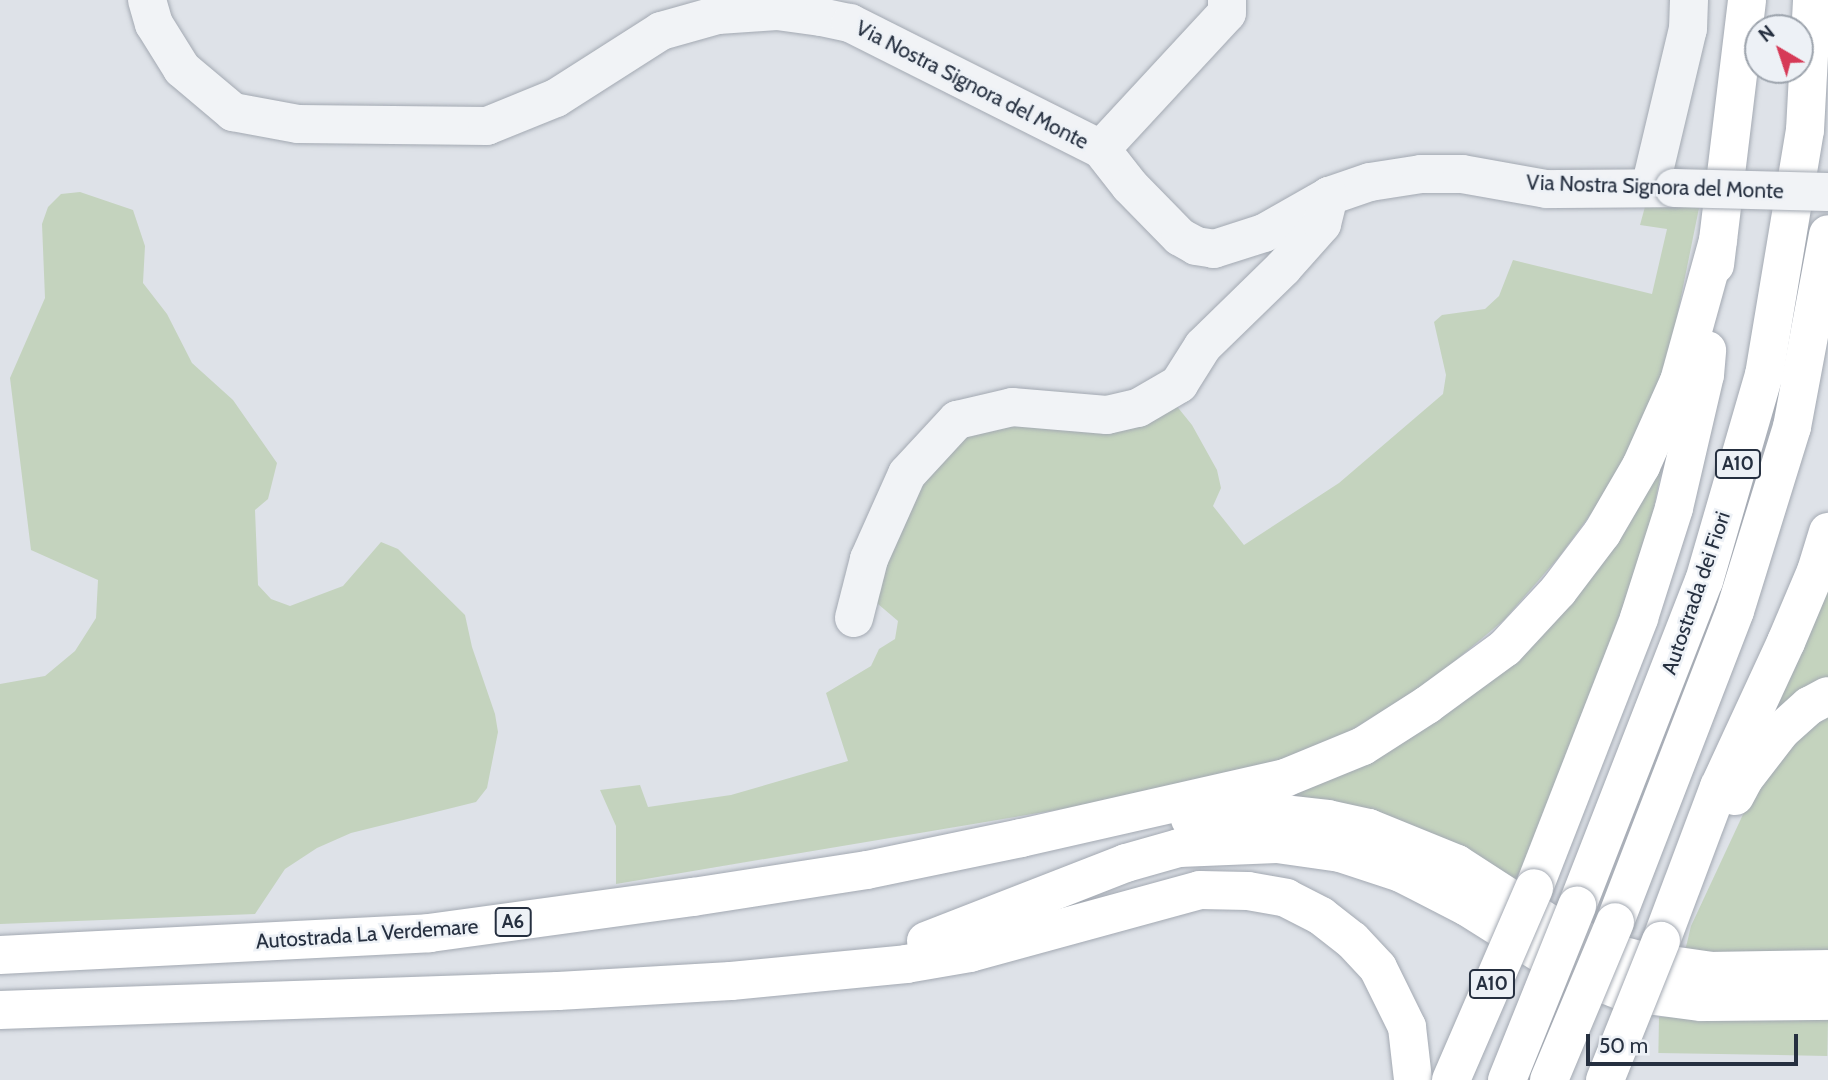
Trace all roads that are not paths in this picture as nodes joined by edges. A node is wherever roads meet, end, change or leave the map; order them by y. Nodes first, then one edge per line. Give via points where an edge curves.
1 (147, 0) edge
2 (1227, 0) edge
3 (1689, 0) edge
4 (1747, 0) edge
5 (1812, 0) edge
6 (1101, 149) junction
7 (1662, 188) junction
8 (1828, 192) edge
9 (1329, 196) junction
10 (1828, 234) edge
11 (1717, 240) junction
12 (1828, 532) edge
13 (854, 618) dead end
14 (1828, 696) edge
15 (1021, 838) junction
16 (1661, 941) junction
17 (0, 955) edge
18 (1828, 969) edge
19 (813, 973) junction
20 (1828, 1000) edge
21 (0, 1010) edge
22 (1413, 1080) edge
23 (1451, 1080) edge
24 (1507, 1080) edge
25 (1549, 1080) edge
26 (1605, 1080) edge

1 - 6 street, Via Nostra Signora del Monte via 153,24 182,69 233,112 298,124 488,126 556,98 661,31 718,15 777,11 850,23
2 - 6 street via 1227,13
3 - 7 street
4 - 11 highway, A10
5 - 24 highway, Autostrada dei Fiori / A10, bridge via 1805,130 1764,375 1704,581
6 - 9 street, Via Nostra Signora del Monte via 1130,186 1180,237 1196,246 1214,249 1264,233
7 - 8 street, Via Nostra Signora del Monte, bridge
7 - 9 street, Via Nostra Signora del Monte via 1546,189 1462,174 1421,174 1370,182
9 - 13 street via 1322,224 1203,346 1179,384 1138,408 1107,415 1012,407 957,420 907,474 869,559
10 - 25 highway, Autostrada dei Fiori / A10, bridge via 1792,427 1735,611
11 - 15 highway via 1679,380 1641,466 1602,533 1505,648 1363,746 1284,778
11 - 23 highway, A10, bridge via 1705,375 1674,508 1639,618 1534,888
12 - 16 highway via 1801,606 1720,787
14 - 16 highway via 1781,731 1744,779
15 - 17 highway, Autostrada La Verdemare / A6 via 867,870 429,933
15 - 18 highway via 1220,816 1283,814 1328,819 1368,828 1457,864 1559,930 1617,954 1685,970
16 - 26 highway, bridge
19 - 20 highway via 961,929 1152,855 1179,848 1277,844 1340,853 1401,873 1467,907 1564,968 1624,992 1701,1002
19 - 21 highway via 558,991
19 - 22 highway via 970,953 1200,890 1248,891 1286,898 1321,916 1378,968 1407,1027

